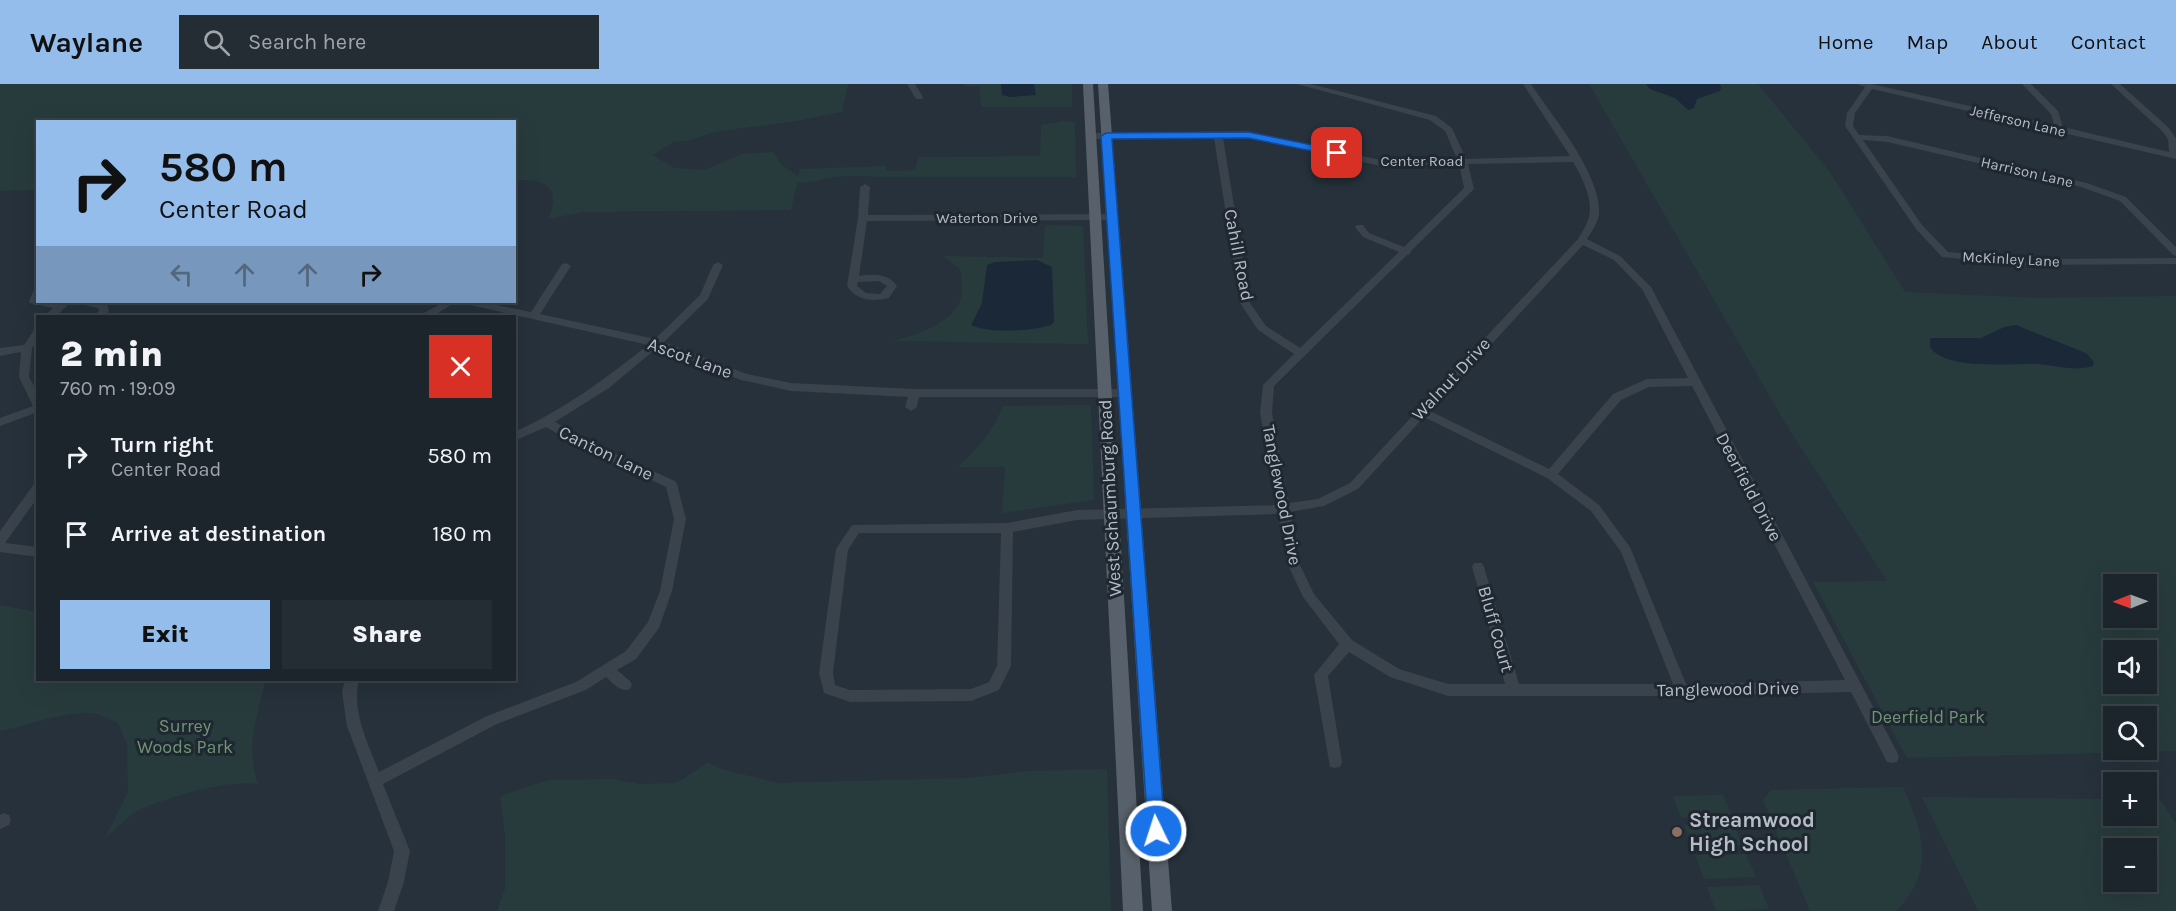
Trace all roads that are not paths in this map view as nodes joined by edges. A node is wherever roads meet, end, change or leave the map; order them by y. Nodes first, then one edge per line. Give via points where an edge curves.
1 (911, 84) edge
2 (1088, 84) edge
3 (1103, 84) edge
4 (1301, 84) edge
5 (1527, 84) edge
6 (2026, 84) edge
7 (2115, 84) edge
8 (1865, 86) edge
9 (919, 97) dead end
10 (2059, 130) junction
11 (1218, 134) junction
12 (1090, 136) junction
13 (1106, 136) junction
14 (1856, 137) junction
15 (2175, 156) edge
16 (1576, 159) junction
17 (1463, 161) junction
18 (865, 187) dead end
19 (1095, 217) junction
20 (1112, 217) junction
21 (863, 218) junction
22 (1360, 227) dead end
23 (1582, 240) junction
24 (1407, 252) junction
25 (2176, 252) edge
26 (2176, 261) edge
27 (718, 265) dead end
28 (566, 266) dead end
29 (853, 280) dead end
30 (90, 303) edge
31 (449, 303) edge
32 (475, 303) edge
33 (64, 304) edge
34 (51, 315) edge
35 (99, 315) edge
36 (428, 315) edge
37 (534, 316) junction
38 (36, 335) edge
39 (657, 343) junction
40 (27, 348) junction
41 (0, 352) edge
42 (1300, 353) junction
43 (1693, 382) junction
44 (914, 393) junction
45 (1104, 393) junction
46 (1125, 393) junction
47 (36, 402) edge
48 (36, 407) edge
49 (911, 407) dead end
50 (1421, 411) junction
51 (0, 422) edge
52 (547, 422) junction
53 (516, 436) edge
54 (1551, 475) junction
55 (36, 490) edge
56 (1283, 509) junction
57 (1134, 512) junction
58 (1111, 513) junction
59 (1007, 528) junction
60 (0, 541) edge
61 (0, 547) edge
62 (36, 552) edge
63 (1478, 567) dead end
64 (1347, 644) junction
65 (607, 670) junction
66 (352, 681) edge
67 (625, 685) dead end
68 (1854, 686) junction
69 (1514, 690) junction
70 (1682, 690) junction
71 (1892, 757) dead end
72 (1335, 762) dead end
73 (375, 781) junction
74 (386, 911) edge
75 (1133, 911) edge
76 (1162, 911) edge

1 - 9 street
2 - 12 main road, West Schaumburg Road
3 - 13 main road, West Schaumburg Road
4 - 17 street, Tanglewood Drive via 1434,118 1449,130
5 - 16 street, Walnut Drive
6 - 10 street via 2055,113
7 - 15 street via 2165,129 2172,139
8 - 10 street, Jefferson Lane
8 - 14 street, McKinley Lane via 1851,113 1849,126
10 - 15 street, Jefferson Lane
11 - 13 street, Center Road
11 - 17 street, Center Road via 1248,135 1381,163
11 - 42 street, Cahill Road via 1245,303 1262,328
12 - 13 street, Center Road
12 - 19 main road, West Schaumburg Road
13 - 20 main road, West Schaumburg Road
14 - 25 street, Harrison Lane via 1898,141 2084,185 2123,199
14 - 26 street, McKinley Lane via 1919,227 1945,255 2022,262
16 - 17 street, Center Road
16 - 23 street, Walnut Drive via 1594,193 1594,216
17 - 24 street, Tanglewood Drive via 1469,189
18 - 21 street
19 - 20 street, Waterton Drive
19 - 21 street, Waterton Drive
19 - 45 main road, West Schaumburg Road
20 - 46 main road, West Schaumburg Road
21 - 29 street
22 - 24 street via 1366,235
23 - 43 street, Deerfield Drive via 1617,258 1646,287
23 - 50 street, Walnut Drive
24 - 42 street, Tanglewood Drive
27 - 39 street via 704,297
28 - 37 street
30 - 35 street via 103,305 104,312
31 - 36 street
32 - 37 street, Ascot Lane
33 - 34 street
37 - 39 street, Ascot Lane
38 - 40 street
39 - 44 street, Ascot Lane via 745,377 790,387
39 - 52 street via 605,385
40 - 41 street
40 - 47 street via 24,378
42 - 56 street, Tanglewood Drive via 1269,385 1266,413
43 - 54 street via 1647,383 1617,397
43 - 68 street, Deerfield Drive
44 - 45 street, Ascot Lane
44 - 49 street
45 - 46 street, Ascot Lane
45 - 58 main road, West Schaumburg Road
46 - 57 main road, West Schaumburg Road
48 - 51 street
50 - 54 street
50 - 56 street, Walnut Drive via 1354,486 1320,502
52 - 53 street
52 - 65 street, Canton Lane via 571,439 671,484 680,519 666,591 654,624 631,655
54 - 70 street via 1595,508 1626,550
55 - 60 street
56 - 57 street, Walnut Drive
56 - 64 street, Tanglewood Drive via 1294,565 1310,597
57 - 58 street, Walnut Drive
57 - 76 main road, West Schaumburg Road
58 - 59 street, Walnut Drive
58 - 75 main road, West Schaumburg Road
59 - 59 street, Walnut Drive via 856,528 842,549 826,673 829,689 850,696 971,694 994,686 1004,666
61 - 62 street
63 - 69 street, Bluff Court
64 - 69 street, Tanglewood Drive via 1395,673 1448,690
64 - 72 street via 1321,675
65 - 67 street
65 - 73 street, Canton Lane via 581,686 492,720
66 - 73 street via 349,692 354,726
68 - 70 street, Tanglewood Drive
68 - 71 street, Deerfield Drive
69 - 70 street, Tanglewood Drive
73 - 74 street via 402,851

